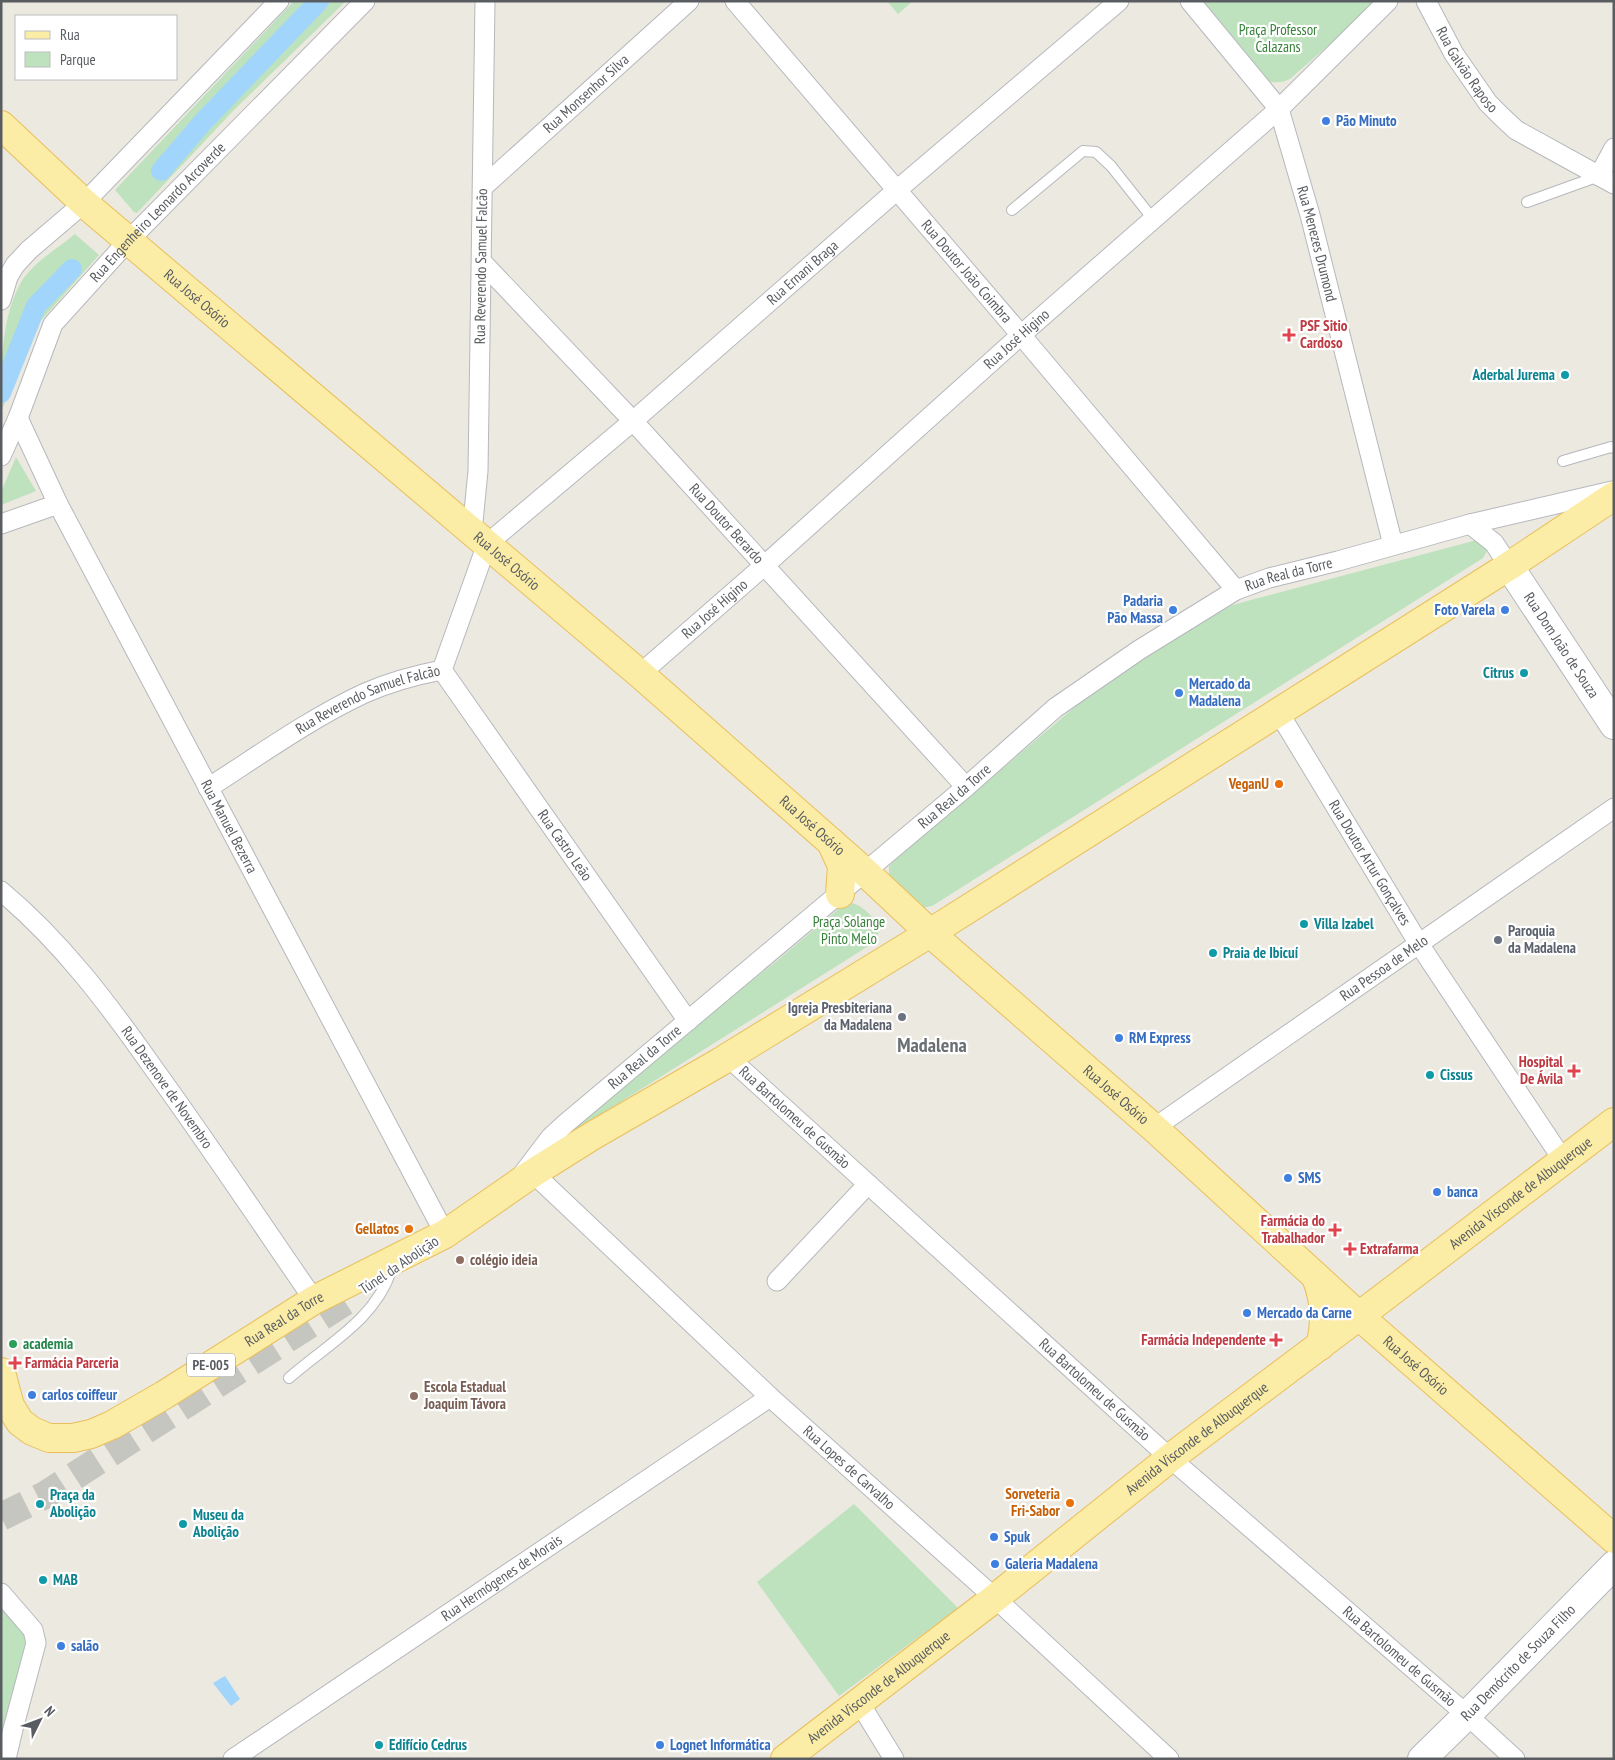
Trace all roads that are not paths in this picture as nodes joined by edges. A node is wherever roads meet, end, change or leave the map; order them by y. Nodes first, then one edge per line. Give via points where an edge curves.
1 (279, 1) edge
2 (365, 1) edge
3 (485, 1) edge
4 (689, 1) edge
5 (735, 1) edge
6 (1119, 1) edge
7 (1190, 1) edge
8 (1388, 1) edge
9 (1426, 1) edge
10 (1279, 108) junction
11 (1, 125) edge
12 (1614, 148) edge
13 (1607, 180) edge
14 (483, 187) junction
15 (898, 190) junction
16 (1527, 202) dead end
17 (84, 203) junction
18 (1012, 210) dead end
19 (1153, 219) junction
20 (129, 240) junction
21 (482, 262) junction
22 (1, 300) edge
23 (1021, 335) junction
24 (18, 418) junction
25 (633, 421) junction
26 (1614, 448) edge
27 (1, 456) edge
28 (1563, 461) dead end
29 (1614, 490) edge
30 (1614, 496) edge
31 (58, 504) junction
32 (1, 524) edge
33 (1470, 524) junction
34 (479, 538) junction
35 (1393, 545) junction
36 (765, 564) junction
37 (1509, 566) junction
38 (1236, 590) junction
39 (442, 670) junction
40 (640, 674) junction
41 (1279, 713) junction
42 (1614, 724) edge
43 (966, 787) junction
44 (208, 788) junction
45 (1614, 808) edge
46 (831, 842) junction
47 (866, 872) junction
48 (1, 891) edge
49 (840, 894) junction
50 (930, 934) junction
51 (1419, 944) junction
52 (688, 1021) junction
53 (728, 1057) junction
54 (1614, 1122) edge
55 (1154, 1128) junction
56 (1563, 1160) junction
57 (523, 1180) junction
58 (868, 1184) junction
59 (445, 1234) junction
60 (391, 1271) junction
61 (1316, 1277) junction
62 (777, 1281) dead end
63 (352, 1297) tunnel mouth
64 (314, 1300) junction
65 (1359, 1316) junction
66 (1320, 1346) junction
67 (1, 1372) edge
68 (288, 1378) dead end
69 (770, 1397) junction
70 (1170, 1458) junction
71 (1614, 1539) edge
72 (1614, 1565) edge
73 (1, 1593) edge
74 (996, 1598) junction
75 (859, 1702) junction
76 (1467, 1715) junction
77 (6, 1759) edge
78 (233, 1759) edge
79 (785, 1759) edge
80 (894, 1759) edge
81 (1169, 1759) edge
82 (1422, 1759) edge
83 (1515, 1759) edge

1 - 17 street
2 - 20 street, Rua Engenheiro Leonardo Arcoverde
3 - 14 street, Rua Reverendo Samuel Falcão
4 - 14 street, Rua Monsenhor Silva
5 - 15 street, Rua Doutor João Coimbra
6 - 15 street, Rua Ernani Braga
7 - 10 street, Rua Menezes Drumond
8 - 10 street, Rua José Higino
9 - 13 street, Rua Galvão Raposo via 1471,80 1516,130
10 - 19 street, Rua José Higino
10 - 35 street, Rua Menezes Drumond via 1310,215
11 - 17 main road, Rua José Osório
12 - 13 street
13 - 16 lane
14 - 21 street, Rua Reverendo Samuel Falcão
15 - 23 street, Rua Doutor João Coimbra
15 - 25 street, Rua Ernani Braga
17 - 20 main road, Rua José Osório
17 - 22 street via 16,265 8,277
18 - 19 lane via 1083,151 1096,152 1111,166
19 - 23 street, Rua José Higino
20 - 24 street, Rua Engenheiro Leonardo Arcoverde via 53,324
20 - 34 main road, Rua José Osório
21 - 25 street, Rua Doutor Berardo
21 - 34 street, Rua Reverendo Samuel Falcão
23 - 36 street, Rua José Higino
23 - 38 street, Rua Doutor João Coimbra
24 - 27 street, Rua Engenheiro Leonardo Arcoverde
24 - 31 street, Rua Manuel Bezerra
25 - 34 street, Rua Ernani Braga
25 - 36 street, Rua Doutor Berardo
26 - 28 lane
29 - 33 street, Rua Real da Torre
30 - 37 main road, Rua Real da Torre
31 - 32 street
31 - 44 street, Rua Manuel Bezerra
33 - 35 street, Rua Real da Torre
33 - 37 street via 1494,542
34 - 39 street, Rua Reverendo Samuel Falcão
34 - 40 main road, Rua José Osório
35 - 38 street, Rua Real da Torre
36 - 40 street, Rua José Higino
36 - 43 street, Rua Doutor Berardo
37 - 41 main road, Rua Real da Torre
37 - 42 main road, Rua Dom João de Souza
38 - 43 street, Rua Real da Torre via 1139,650 1055,708
39 - 44 street, Rua Reverendo Samuel Falcão via 413,676 365,693 303,727
39 - 52 street, Rua Castro Leão
40 - 46 main road, Rua José Osório
41 - 50 main road, Rua Real da Torre
41 - 51 street, Rua Doutor Artur Gonçalves
43 - 47 street, Rua Real da Torre
44 - 59 street, Rua Manuel Bezerra
45 - 51 street, Rua Pessoa de Melo
46 - 47 main road, Rua José Osório
46 - 49 main road via 842,866
47 - 49 street, Rua Real da Torre
47 - 50 main road, Rua José Osório
48 - 64 street, Rua Dezenove de Novembro via 82,971 119,1019
49 - 52 street, Rua Real da Torre
50 - 53 main road, Rua Real da Torre
50 - 55 main road, Rua José Osório
51 - 55 street, Rua Pessoa de Melo
51 - 56 street, Rua Doutor Artur Gonçalves
52 - 57 street, Rua Real da Torre via 550,1138
53 - 57 main road, Rua Real da Torre
53 - 58 street, Rua Bartolomeu de Gusmão
54 - 56 main road, Avenida Visconde de Albuquerque
55 - 61 main road, Rua José Osório
56 - 65 main road, Avenida Visconde de Albuquerque
57 - 59 main road, Rua Real da Torre
57 - 69 street, Rua Lopes de Carvalho
58 - 62 street
58 - 70 street, Rua Bartolomeu de Gusmão
59 - 60 main road, Túnel da Abolição
59 - 64 main road, Rua Real da Torre / PE-005
60 - 63 main road, Túnel da Abolição
60 - 68 lane via 386,1287 373,1307
61 - 65 main road, Rua José Osório
61 - 66 main road via 1325,1312
64 - 67 main road, Rua Real da Torre / PE-005 via 164,1395 112,1424 82,1436 49,1438 26,1427 10,1406
65 - 66 main road, Avenida Visconde de Albuquerque
65 - 71 main road, Rua José Osório
66 - 70 main road, Avenida Visconde de Albuquerque
69 - 74 street, Rua Lopes de Carvalho
69 - 78 street, Rua Hermógenes de Morais
70 - 74 main road, Avenida Visconde de Albuquerque
70 - 76 street, Rua Bartolomeu de Gusmão
72 - 76 main road, Rua Demócrito de Souza Filho
73 - 77 street via 36,1635
74 - 75 main road, Avenida Visconde de Albuquerque
74 - 81 street, Rua Lopes de Carvalho
75 - 79 main road, Avenida Visconde de Albuquerque
75 - 80 street
76 - 82 main road, Rua Demócrito de Souza Filho
76 - 83 street, Rua Bartolomeu de Gusmão

